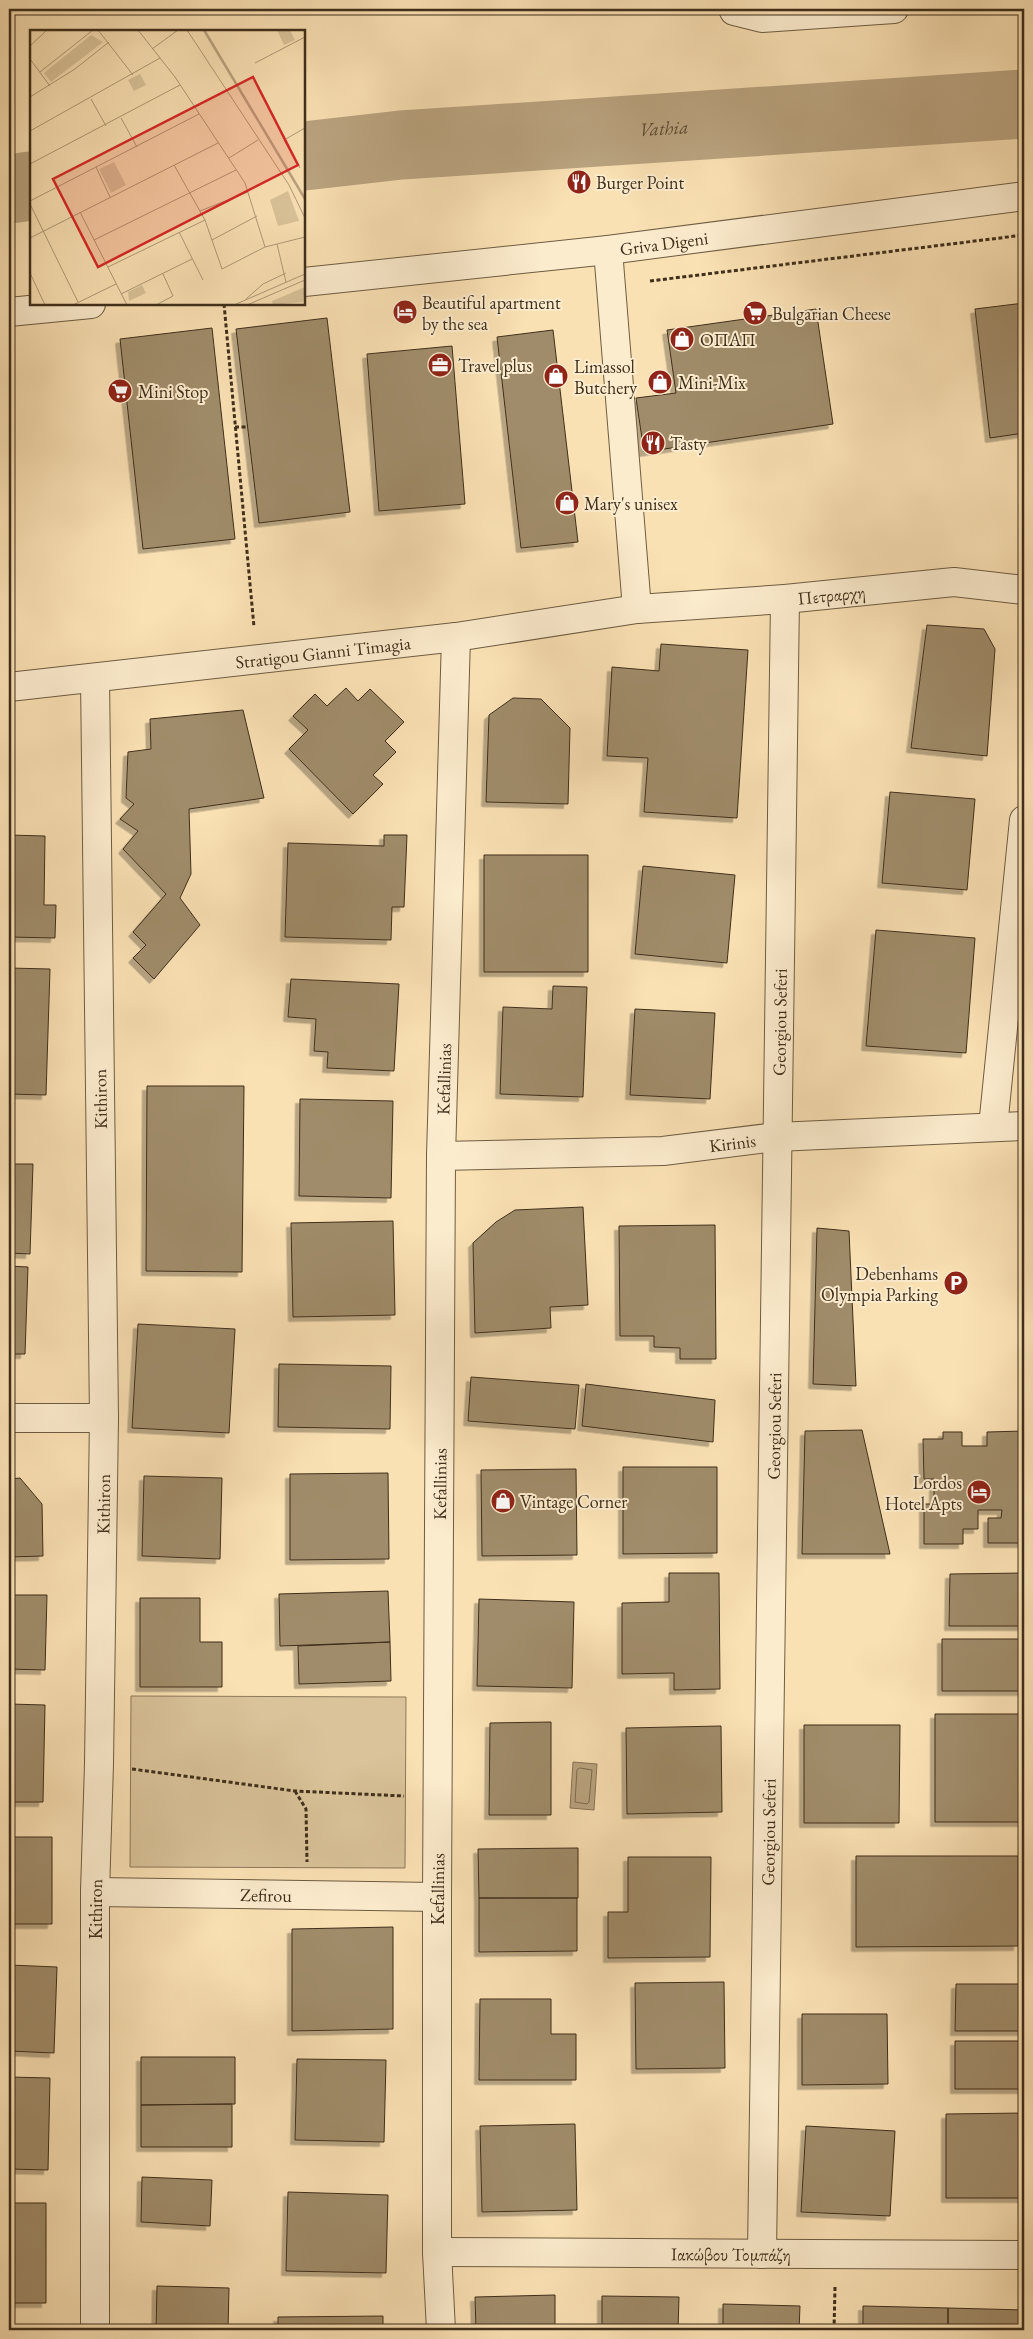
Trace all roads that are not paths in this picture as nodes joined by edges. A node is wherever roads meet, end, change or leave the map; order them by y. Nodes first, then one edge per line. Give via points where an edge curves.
1 (894, 9) edge
2 (733, 10) edge
3 (1024, 196) edge
4 (608, 250) junction
5 (305, 282) edge
6 (81, 305) edge
7 (9, 312) edge
8 (1024, 590) edge
9 (784, 599) junction
10 (637, 609) junction
11 (456, 637) junction
12 (95, 678) junction
13 (9, 687) edge
14 (1024, 820) edge
15 (1024, 1126) edge
16 (994, 1127) junction
17 (776, 1137) junction
18 (441, 1156) junction
19 (9, 1418) edge
20 (104, 1418) junction
21 (95, 1892) junction
22 (436, 1897) junction
23 (437, 2252) junction
24 (762, 2254) junction
25 (1024, 2255) edge
26 (95, 2330) edge
27 (441, 2330) edge

1 - 2 street via 762,18
3 - 4 street, Griva Digeni
4 - 5 street, Griva Digeni
4 - 10 street
6 - 7 street
8 - 9 street, Πετραρχη via 954,582
9 - 10 street, Πετραρχη
9 - 17 street, Georgiou Seferi
10 - 11 street, Stratigou Gianni Timagia
11 - 12 street, Stratigou Gianni Timagia
11 - 18 street, Kefallinias
12 - 13 street, Stratigou Gianni Timagia
12 - 20 street, Kithiron
14 - 16 street
15 - 16 street, Kirinis
16 - 17 street, Kirinis
17 - 18 street, Kirinis via 663,1151
17 - 24 street, Georgiou Seferi
18 - 22 street, Kefallinias
19 - 20 street
20 - 21 street, Kithiron
21 - 22 street, Zefirou
21 - 26 street, Kithiron
22 - 23 street, Kefallinias
23 - 24 street, Ιακώβου Τομπάζη
23 - 27 street, Kefallinias
24 - 25 street, Ιακώβου Τομπάζη

